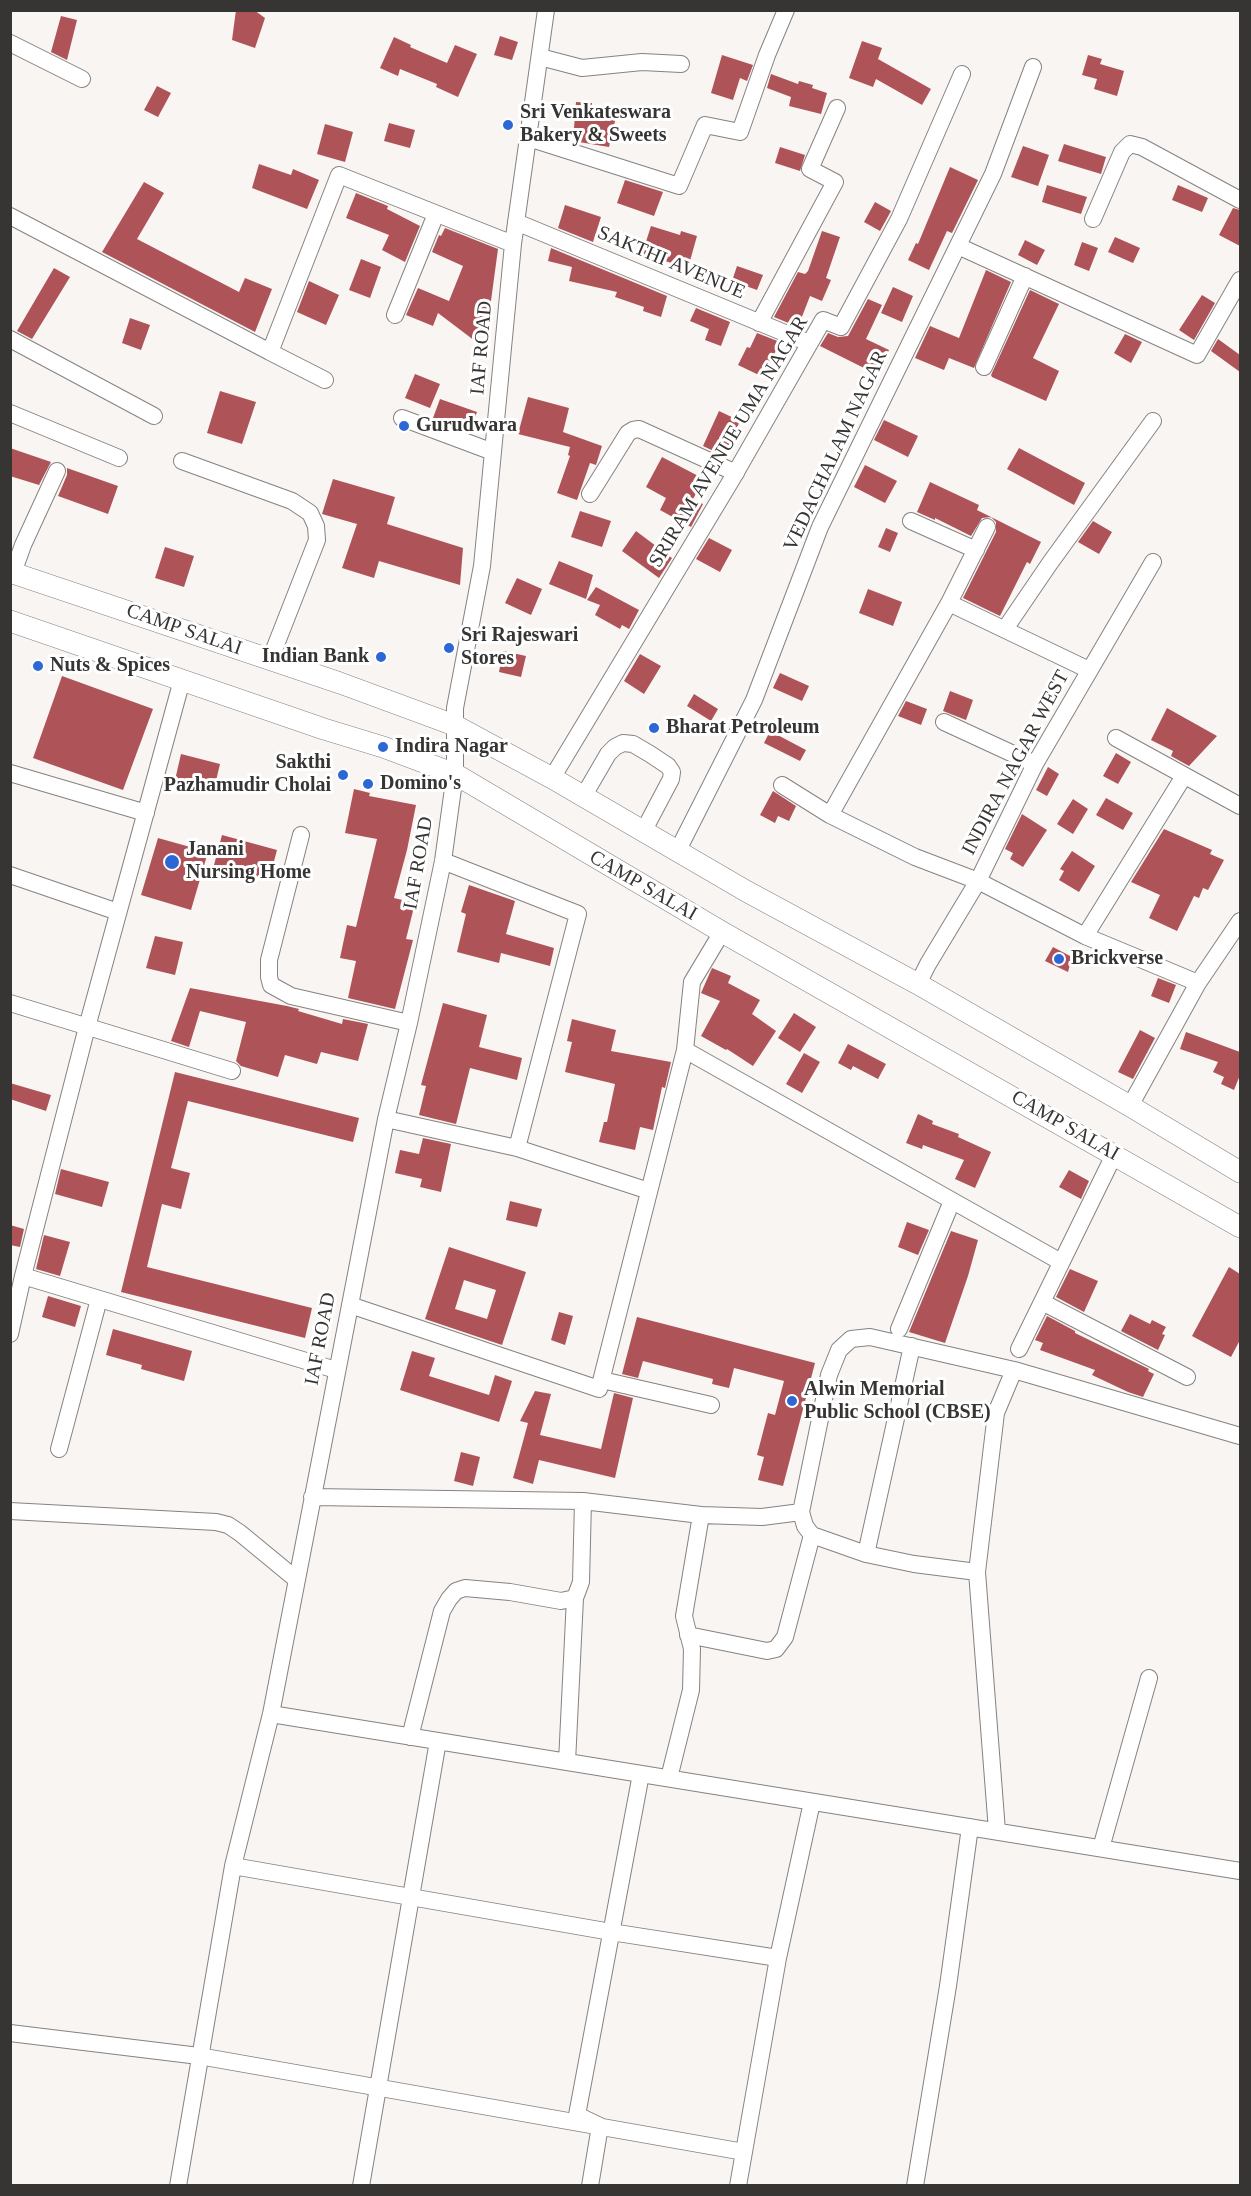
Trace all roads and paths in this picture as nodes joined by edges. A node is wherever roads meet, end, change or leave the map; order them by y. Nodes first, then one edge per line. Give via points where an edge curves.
1 (546, 10) edge
2 (786, 10) edge
3 (10, 43) edge
4 (540, 57) junction
5 (681, 64) dead end
6 (1033, 68) dead end
7 (962, 74) dead end
8 (82, 79) dead end
9 (837, 108) dead end
10 (528, 138) junction
11 (1240, 200) edge
12 (436, 214) junction
13 (10, 216) edge
14 (1093, 219) dead end
15 (516, 222) junction
16 (513, 243) junction
17 (957, 246) junction
18 (1025, 276) junction
19 (1240, 280) edge
20 (394, 315) dead end
21 (759, 322) junction
22 (10, 339) edge
23 (809, 343) junction
24 (270, 352) junction
25 (984, 367) dead end
26 (325, 380) dead end
27 (10, 413) edge
28 (154, 416) dead end
29 (402, 418) dead end
30 (1153, 421) dead end
31 (493, 453) junction
32 (119, 458) dead end
33 (182, 462) dead end
34 (57, 471) dead end
35 (736, 473) junction
36 (590, 494) dead end
37 (911, 521) dead end
38 (987, 527) dead end
39 (976, 550) junction
40 (1153, 562) dead end
41 (12, 573) edge
42 (949, 603) junction
43 (10, 621) edge
44 (1005, 629) junction
45 (270, 660) junction
46 (1089, 670) junction
47 (182, 680) junction
48 (944, 722) dead end
49 (454, 725) junction
50 (1116, 738) dead end
51 (1035, 764) junction
52 (10, 773) edge
53 (454, 774) junction
54 (1184, 776) junction
55 (552, 778) junction
56 (782, 785) dead end
57 (583, 796) junction
58 (1240, 806) edge
59 (146, 813) junction
60 (830, 815) junction
61 (643, 832) junction
62 (302, 835) dead end
63 (677, 852) junction
64 (443, 861) junction
65 (10, 875) edge
66 (978, 881) junction
67 (118, 912) junction
68 (1240, 921) edge
69 (722, 932) junction
70 (1085, 936) junction
71 (1198, 983) junction
72 (918, 984) junction
73 (10, 1003) edge
74 (409, 1023) junction
75 (87, 1027) junction
76 (685, 1050) junction
77 (232, 1071) dead end
78 (1130, 1106) junction
79 (386, 1119) junction
80 (517, 1148) junction
81 (1114, 1155) junction
82 (1240, 1172) edge
83 (649, 1191) junction
84 (952, 1201) junction
85 (1240, 1227) edge
86 (1061, 1262) junction
87 (23, 1276) junction
88 (99, 1299) junction
89 (1042, 1302) junction
90 (350, 1305) junction
91 (899, 1329) dead end
92 (10, 1334) edge
93 (912, 1346) junction
94 (1019, 1349) dead end
95 (336, 1370) junction
96 (1014, 1370) junction
97 (1187, 1377) dead end
98 (600, 1384) junction
99 (711, 1405) dead end
100 (1240, 1436) edge
101 (59, 1449) dead end
102 (312, 1497) junction
103 (583, 1501) junction
104 (10, 1511) edge
105 (801, 1512) junction
106 (701, 1515) junction
107 (812, 1535) junction
108 (866, 1554) junction
109 (977, 1572) junction
110 (297, 1580) junction
111 (575, 1598) junction
112 (688, 1635) junction
113 (1149, 1678) dead end
114 (272, 1714) junction
115 (410, 1737) junction
116 (438, 1741) junction
117 (567, 1762) junction
118 (641, 1774) junction
119 (669, 1778) junction
120 (812, 1802) junction
121 (970, 1827) junction
122 (997, 1832) junction
123 (1101, 1848) junction
124 (233, 1866) junction
125 (1240, 1871) edge
126 (410, 1898) junction
127 (611, 1932) junction
128 (778, 1958) junction
129 (10, 2033) edge
130 (199, 2056) junction
131 (377, 2087) junction
132 (600, 2126) junction
133 (744, 2152) junction
134 (178, 2186) edge
135 (361, 2186) edge
136 (590, 2186) edge
137 (738, 2186) edge
138 (915, 2186) edge

1 - 4 street, IAF ROAD
2 - 10 street via 740,132 705,125 679,186
3 - 8 street
4 - 5 street via 582,68 642,62
4 - 10 street, IAF ROAD
6 - 17 street, VEDACHALAM NAGAR via 993,174
7 - 23 street, SRIRAM AVENUE UMA NAGAR via 899,219 841,327 823,320
9 - 21 street via 810,169 835,182
10 - 15 street, IAF ROAD
11 - 14 street via 1130,144 1122,152
12 - 16 street
12 - 20 street
12 - 24 street via 339,175
13 - 24 street
15 - 16 street, IAF ROAD
15 - 21 street, SAKTHI AVENUE
16 - 31 street, IAF ROAD
17 - 18 street
17 - 63 street, VEDACHALAM NAGAR via 820,527 754,700
18 - 19 street via 1197,355
18 - 25 street
21 - 23 street, SAKTHI AVENUE
22 - 28 street
23 - 35 street, SRIRAM AVENUE UMA NAGAR
24 - 26 street
27 - 32 street
29 - 31 street
30 - 44 street
31 - 49 street, IAF ROAD via 482,566
33 - 45 street via 292,501 310,513 316,526 317,540
34 - 41 street
35 - 36 street via 639,429 628,433
35 - 55 street, SRIRAM AVENUE UMA NAGAR
37 - 39 street
38 - 39 street
39 - 42 street
40 - 46 street, INDIRA NAGAR WEST
41 - 45 main road, CAMP SALAI
42 - 44 street
42 - 60 street
43 - 47 main road, CAMP SALAI
44 - 46 street
45 - 49 main road, CAMP SALAI
46 - 51 street, INDIRA NAGAR WEST
47 - 53 main road, CAMP SALAI
47 - 59 street
48 - 51 street
49 - 53 street, IAF ROAD
49 - 55 main road, CAMP SALAI
50 - 54 street
51 - 66 street, INDIRA NAGAR WEST
52 - 59 street
53 - 64 street, IAF ROAD
53 - 69 main road, CAMP SALAI
54 - 58 street
54 - 70 street
55 - 57 main road, CAMP SALAI
56 - 60 street
57 - 61 main road, CAMP SALAI
57 - 61 street via 615,747 633,744 650,754 672,772
59 - 67 street
60 - 66 street via 915,857
61 - 63 main road, CAMP SALAI
62 - 74 street via 268,960 271,985 291,996
63 - 72 main road, CAMP SALAI
64 - 74 street, IAF ROAD
64 - 80 street via 578,914
65 - 67 street
66 - 70 street
66 - 72 street, INDIRA NAGAR WEST
67 - 75 street
68 - 71 street
69 - 76 street via 692,982
69 - 81 main road, CAMP SALAI
70 - 71 street
71 - 78 street
72 - 78 main road, CAMP SALAI
73 - 75 street
74 - 79 street, IAF ROAD
75 - 77 street
75 - 87 street
76 - 83 street
76 - 84 street
78 - 82 main road, CAMP SALAI
79 - 80 street
79 - 90 street, IAF ROAD
80 - 83 street
81 - 85 main road, CAMP SALAI
81 - 86 street
83 - 98 street
84 - 86 street
84 - 91 street
86 - 89 street
87 - 88 street
87 - 92 street
88 - 95 street
88 - 101 street
89 - 94 street
89 - 97 street
90 - 95 street, IAF ROAD
90 - 98 street
93 - 96 street
93 - 105 street via 870,1337 850,1340 839,1350 829,1375
93 - 108 street
95 - 102 street, IAF ROAD
96 - 100 street
96 - 109 street via 996,1413
98 - 99 street
102 - 103 street
102 - 110 street, IAF ROAD
103 - 106 street
103 - 111 street via 581,1582
104 - 110 street via 216,1522 240,1533
105 - 106 street
105 - 107 street
106 - 112 street via 684,1616
107 - 108 street
107 - 112 street via 785,1637 776,1649 767,1651
108 - 109 street
109 - 122 street
110 - 114 street, IAF ROAD
111 - 115 street via 561,1601 510,1592 465,1588 456,1591 442,1611
111 - 117 street
112 - 119 street via 692,1649 691,1690
113 - 123 street
114 - 115 street
114 - 124 street, IAF ROAD
115 - 116 street
116 - 117 street
116 - 126 street
117 - 118 street
118 - 119 street
118 - 127 street
119 - 120 street
120 - 121 street
120 - 128 street
121 - 122 street
121 - 138 street
122 - 123 street
123 - 125 street
124 - 126 street
124 - 130 street, IAF ROAD
126 - 127 street
126 - 131 street
127 - 128 street
127 - 132 street via 577,2115
128 - 133 street
129 - 130 street
130 - 131 street
130 - 134 street, IAF ROAD
131 - 132 street
131 - 135 street
132 - 133 street
132 - 136 street
133 - 137 street

